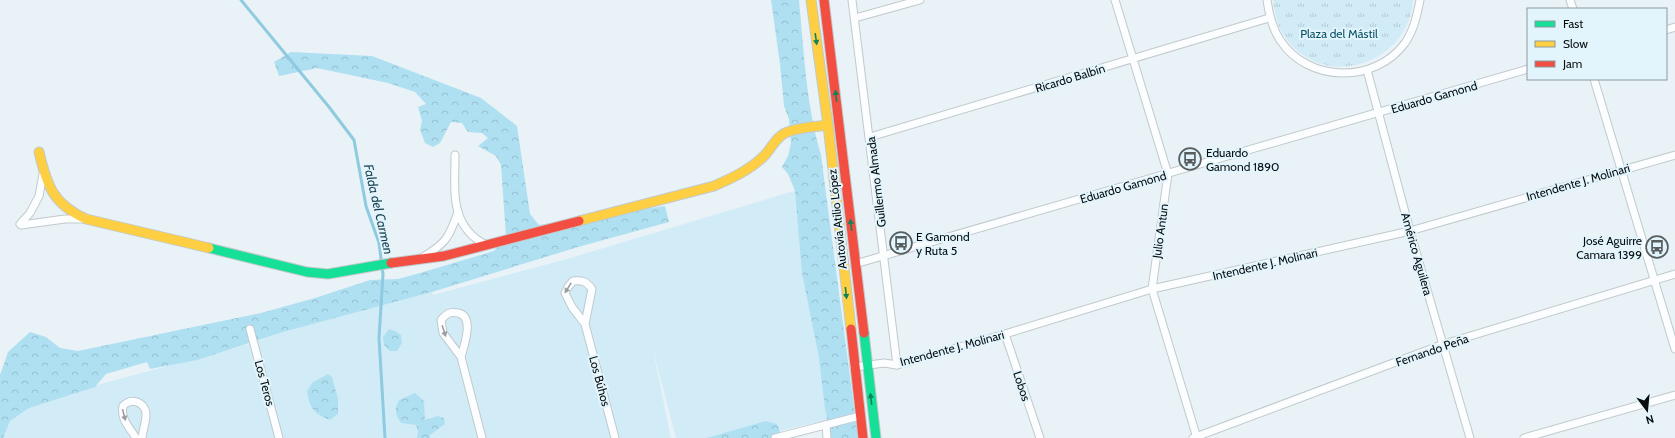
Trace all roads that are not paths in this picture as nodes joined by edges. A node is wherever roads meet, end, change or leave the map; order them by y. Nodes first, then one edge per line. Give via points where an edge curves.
1 (810, 0) edge
2 (824, 0) edge
3 (852, 0) edge
4 (920, 0) edge
5 (1115, 0) edge
6 (1267, 0) edge
7 (1420, 0) edge
8 (855, 18) junction
9 (1270, 18) junction
10 (1132, 59) junction
11 (1527, 69) edge
12 (1367, 70) junction
13 (1594, 80) edge
14 (1379, 113) junction
15 (828, 125) junction
16 (870, 137) junction
17 (39, 152) dead end
18 (455, 155) dead end
19 (1675, 155) edge
20 (42, 166) junction
21 (1621, 170) junction
22 (1168, 174) junction
23 (458, 212) junction
24 (86, 219) junction
25 (1410, 231) junction
26 (486, 245) junction
27 (884, 257) junction
28 (419, 260) junction
29 (855, 264) junction
30 (1675, 274) edge
31 (1654, 280) junction
32 (1152, 289) junction
33 (585, 324) junction
34 (250, 329) dead end
35 (1005, 334) junction
36 (1444, 344) junction
37 (1675, 348) edge
38 (461, 357) junction
39 (897, 365) junction
40 (867, 366) junction
41 (854, 367) junction
42 (1675, 395) edge
43 (860, 416) junction
44 (826, 425) junction
45 (136, 438) edge
46 (142, 438) edge
47 (279, 438) edge
48 (482, 438) edge
49 (615, 438) edge
50 (774, 438) edge
51 (828, 438) edge
52 (863, 438) edge
53 (876, 438) edge
54 (1040, 438) edge
55 (1196, 438) edge
56 (1470, 438) edge
57 (1524, 438) edge

1 -> 15 main road, Autovía Atilio López
29 -> 2 main road, Autovía Atilio López
3 - 8 street, Guillermo Almada
4 - 8 street
5 - 10 street, Julio Antun
6 - 9 street
7 - 12 street via 1416,22 1405,43 1388,60
8 - 16 street, Guillermo Almada
9 - 10 street, Ricardo Balbín
9 - 12 street via 1279,40 1298,59 1312,67 1341,74
10 - 16 street, Ricardo Balbín
10 - 22 street, Julio Antun
11 - 14 street, Eduardo Gamond
12 - 14 street, Américo Aguilera
13 - 21 street
14 - 22 street, Eduardo Gamond
14 - 25 street, Américo Aguilera
15 - 26 main road via 798,129 784,134 776,140 763,158 749,169 714,186
15 -> 41 main road, Autovía Atilio López
16 - 27 street, Guillermo Almada
17 - 20 main road
18 - 23 street via 455,201
19 - 21 street, Intendente J. Molinari
20 - 24 main road via 47,184 56,199 69,211
20 - 24 street via 40,196 20,224
21 - 25 street, Intendente J. Molinari
21 - 31 street
22 - 27 street, Eduardo Gamond
22 - 32 street, Julio Antun
23 - 26 street via 466,230
23 - 28 street via 446,240
24 - 28 main road via 307,272 328,274
25 - 32 street, Intendente J. Molinari
25 - 36 street, Américo Aguilera
26 - 28 main road
27 - 29 street, Eduardo Gamond
27 - 39 street, Guillermo Almada
29 - 40 main road, Autovía Atilio López
30 - 31 street, Fernando Peña
31 - 36 street, Fernando Peña
31 - 37 street
32 - 35 street, Intendente J. Molinari
32 - 55 street, Julio Antun
33 -> 33 street, Los Búhos via 592,289 583,280 573,281 565,294
33 - 49 street, Los Búhos
34 - 47 street, Los Teros
35 - 39 street, Intendente J. Molinari
35 - 54 street, Lobos
36 - 55 street, Fernando Peña
36 - 56 street, Américo Aguilera
38 -> 38 street via 467,323 460,313 452,312 441,320 442,326 447,339
38 - 48 street
39 - 40 street, Intendente J. Molinari via 884,363
40 - 41 street, Intendente J. Molinari
53 -> 40 main road, Autovía Atilio López
41 - 43 main road, Autovía Atilio López
42 - 57 street
43 - 44 street
43 - 52 main road, Autovía Atilio López
44 - 50 street
44 - 51 street
46 -> 45 street via 146,414 144,407 133,401 123,406 121,412

